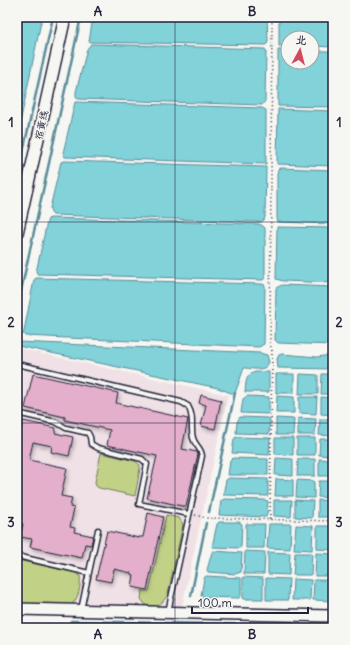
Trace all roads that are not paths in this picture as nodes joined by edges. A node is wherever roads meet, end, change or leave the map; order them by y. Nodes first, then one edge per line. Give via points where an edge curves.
1 (65, 17) edge
2 (17, 233) edge
3 (17, 364) edge
4 (17, 413) edge
5 (189, 514) junction
6 (98, 530) dead end
7 (17, 556) edge
8 (89, 573) junction
9 (17, 609) edge
10 (81, 610) junction
11 (168, 612) junction
12 (333, 616) edge

1 - 2 street, 宿黄线
3 - 5 lane via 181,402 188,406 193,420 194,441 202,456
4 - 5 lane via 56,422 66,428 88,434 91,444 98,448 142,459 147,464 139,504
5 - 11 lane
6 - 8 lane
7 - 8 lane
8 - 10 lane
9 - 10 street
10 - 11 street
11 - 12 street

